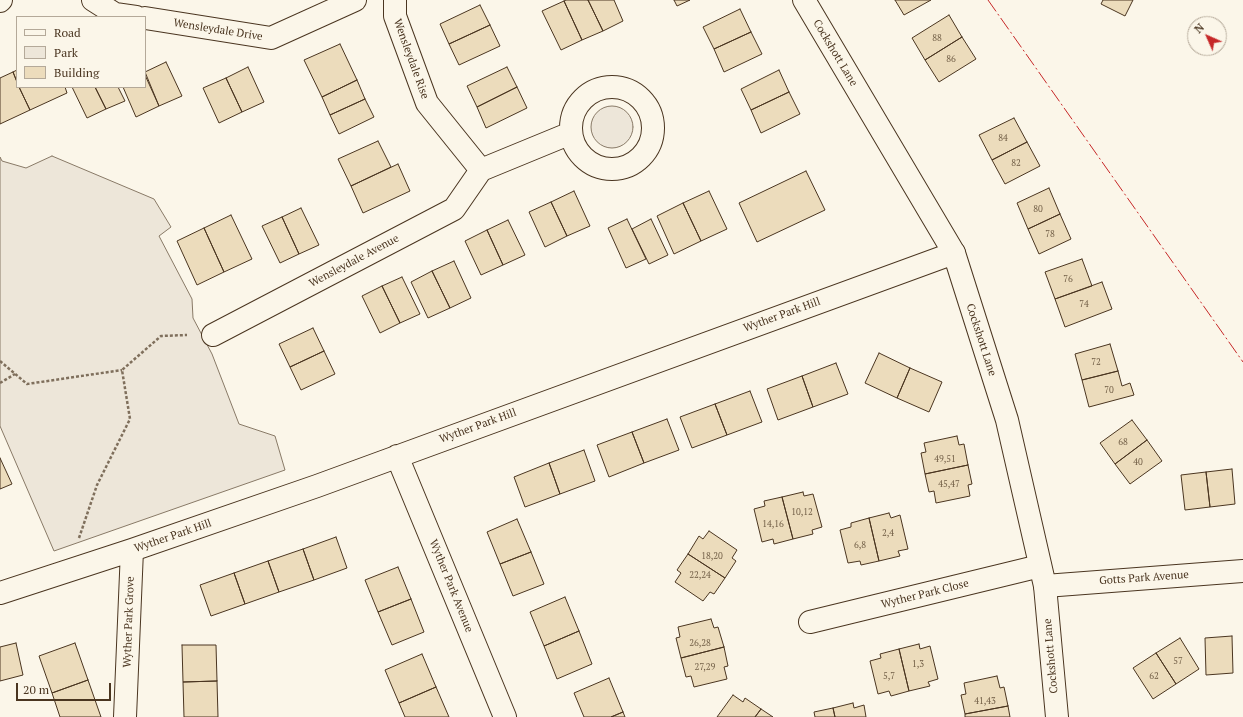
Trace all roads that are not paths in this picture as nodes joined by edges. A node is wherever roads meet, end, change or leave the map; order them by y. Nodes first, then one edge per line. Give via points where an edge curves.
1 (93, 0) edge
2 (355, 0) edge
3 (394, 0) edge
4 (804, 0) edge
5 (129, 16) edge
6 (146, 18) edge
7 (571, 133) dead end
8 (481, 170) junction
9 (954, 253) junction
10 (213, 335) road end
11 (397, 456) junction
12 (132, 550) junction
13 (1243, 571) edge
14 (1042, 576) junction
15 (0, 593) edge
16 (810, 622) dead end
17 (125, 717) edge
18 (505, 717) edge
19 (1057, 717) edge

1 - 5 street via 115,14
2 - 6 street, Wensleydale Drive via 271,38
3 - 8 street, Wensleydale Rise via 395,16 427,103
4 - 9 street, Cockshott Lane
7 - 8 street
8 - 10 street, Wensleydale Avenue via 454,209
9 - 11 street, Wyther Park Hill
9 - 14 street, Cockshott Lane via 1007,420
11 - 12 street, Wyther Park Hill
11 - 18 street, Wyther Park Avenue
12 - 15 street, Wyther Park Hill
12 - 17 street, Wyther Park Grove
13 - 14 street, Gotts Park Avenue
14 - 16 street, Wyther Park Close
14 - 19 street, Cockshott Lane

